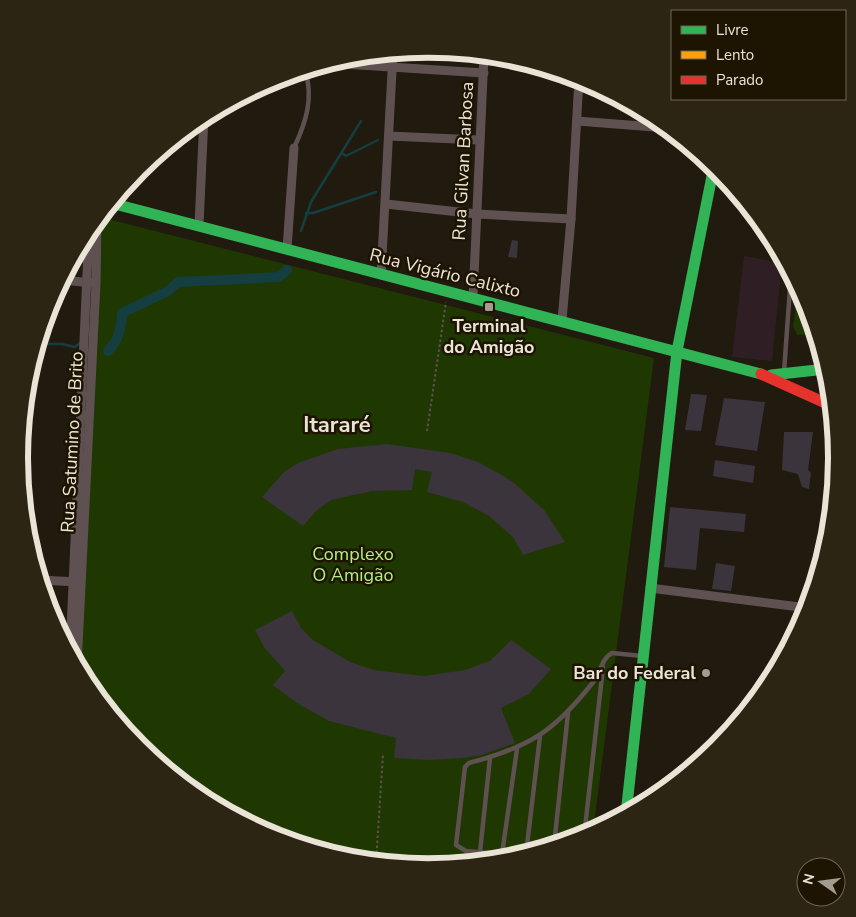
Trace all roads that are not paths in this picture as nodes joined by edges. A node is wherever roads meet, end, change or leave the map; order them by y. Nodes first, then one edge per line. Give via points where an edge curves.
1 (393, 60) edge
2 (484, 62) edge
3 (355, 65) edge
4 (392, 68) junction
5 (484, 72) junction
6 (307, 77) edge
7 (579, 87) edge
8 (577, 121) junction
9 (204, 126) edge
10 (654, 127) edge
11 (389, 136) junction
12 (479, 140) junction
13 (294, 148) joint
14 (712, 176) edge
15 (386, 204) junction
16 (118, 205) edge
17 (478, 214) junction
18 (571, 219) junction
19 (199, 225) junction
20 (96, 235) edge
21 (90, 244) edge
22 (287, 249) junction
23 (381, 274) junction
24 (69, 281) edge
25 (92, 283) junction
26 (790, 287) edge
27 (473, 298) junction
28 (562, 320) junction
29 (677, 351) junction
30 (819, 370) edge
31 (783, 374) junction
32 (770, 376) junction
33 (825, 403) edge
34 (47, 580) edge
35 (77, 582) junction
36 (650, 588) junction
37 (800, 607) edge
38 (71, 640) edge
39 (77, 651) edge
40 (642, 656) junction
41 (604, 663) junction
42 (568, 712) junction
43 (540, 736) junction
44 (517, 749) junction
45 (490, 758) junction
46 (627, 806) edge
47 (585, 827) edge
48 (555, 839) edge
49 (527, 846) edge
50 (480, 852) junction
51 (502, 852) edge
52 (494, 853) edge

1 - 4 street
2 - 5 street, Rua Gilvan Barbosa
3 - 4 street
4 - 5 street
4 - 11 street
5 - 12 street, Rua Gilvan Barbosa
6 - 13 lane via 310,90 308,111
7 - 8 street
8 - 10 street
8 - 18 street
9 - 19 street
11 - 12 street
11 - 15 street
12 - 17 street, Rua Gilvan Barbosa
13 - 22 street
14 - 29 main road
15 - 17 street
15 - 23 street
16 - 19 main road, Rua Vigário Calixto
17 - 18 street
17 - 27 street, Rua Gilvan Barbosa
18 - 28 street
19 - 22 main road, Rua Vigário Calixto
20 - 25 street, Rua Satumino de Brito
21 - 25 street, Rua Satumino de Brito
22 - 23 main road, Rua Vigário Calixto
23 - 27 main road, Rua Vigário Calixto
24 - 25 street
25 - 35 street, Rua Satumino de Brito
26 - 31 lane
27 - 28 main road, Rua Vigário Calixto
28 - 29 main road, Rua Vigário Calixto
29 - 32 main road, Rua Vigário Calixto
29 - 36 main road
30 - 31 main road, Rua Vigário Calixto
31 - 32 main road, Rua Vigário Calixto
32 - 33 main road, Rua Vigário Calixto
34 - 35 street
35 - 38 street, Rua Satumino de Brito
35 - 39 street, Rua Satumino de Brito
36 - 37 street
36 - 40 main road
40 - 41 lane via 612,653
40 - 46 main road
41 - 42 lane via 596,679
41 - 47 lane
42 - 43 lane
42 - 48 lane
43 - 44 lane
43 - 49 lane
44 - 45 lane
44 - 51 lane
45 - 50 lane
45 - 50 lane via 465,767 455,841 466,852
50 - 52 lane

